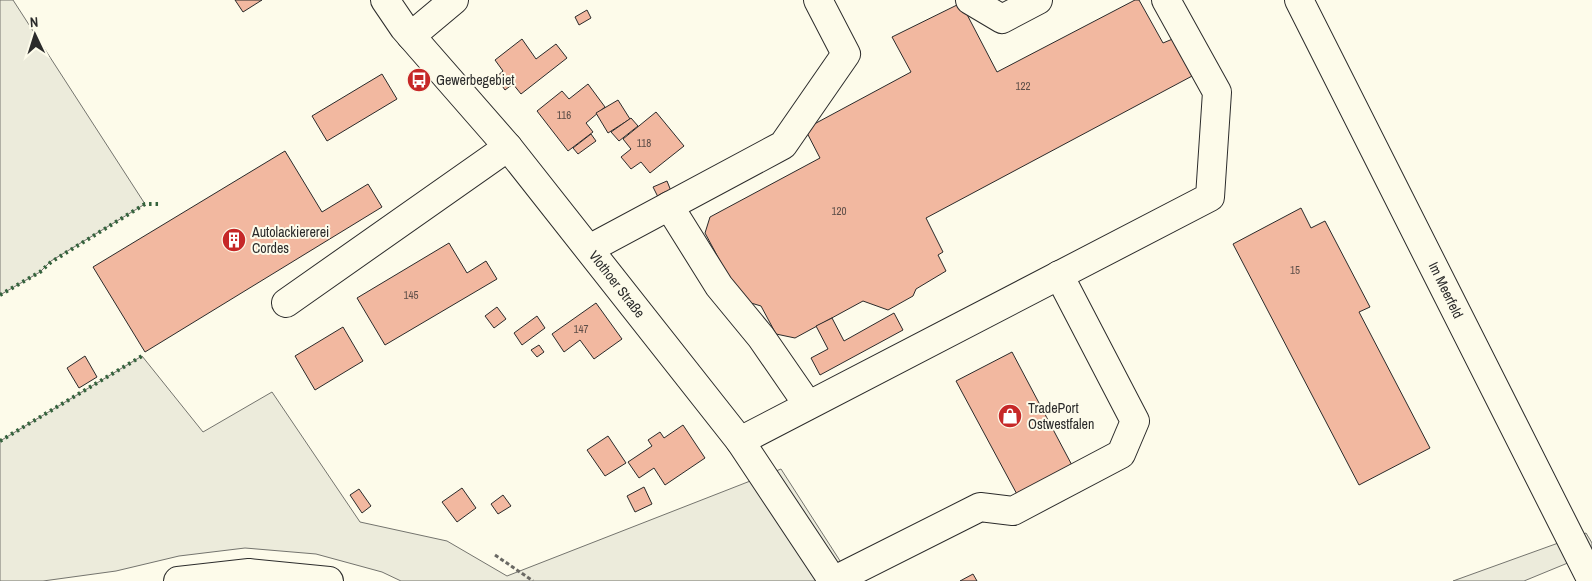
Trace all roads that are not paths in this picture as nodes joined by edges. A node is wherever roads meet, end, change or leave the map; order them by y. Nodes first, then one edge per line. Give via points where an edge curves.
1 (384, 0) edge
2 (454, 0) edge
3 (818, 0) edge
4 (970, 0) edge
5 (1038, 0) edge
6 (1166, 0) edge
7 (1299, 0) edge
8 (411, 36) junction
9 (508, 147) junction
10 (670, 206) junction
11 (589, 249) junction
12 (1059, 275) junction
13 (286, 303) dead end
14 (808, 405) junction
15 (740, 441) junction
16 (178, 581) edge
17 (329, 581) edge
18 (833, 581) edge
19 (1592, 581) edge

1 - 8 main road, Vlothoer Straße
2 - 8 main road
3 - 10 main road via 846,54 783,145
4 - 5 main road via 1002,19
6 - 12 main road via 1217,92 1210,197
7 - 19 main road, Im Meerfeld
8 - 9 main road, Vlothoer Straße
9 - 11 main road, Vlothoer Straße
9 - 13 main road
10 - 11 main road
10 - 14 main road via 718,286 761,337
11 - 15 main road, Vlothoer Straße
12 - 14 main road
12 - 18 main road via 1135,421 1121,454 1013,511 980,507
14 - 15 main road
15 - 18 main road, Vlothoer Straße
16 - 17 main road via 249,573

